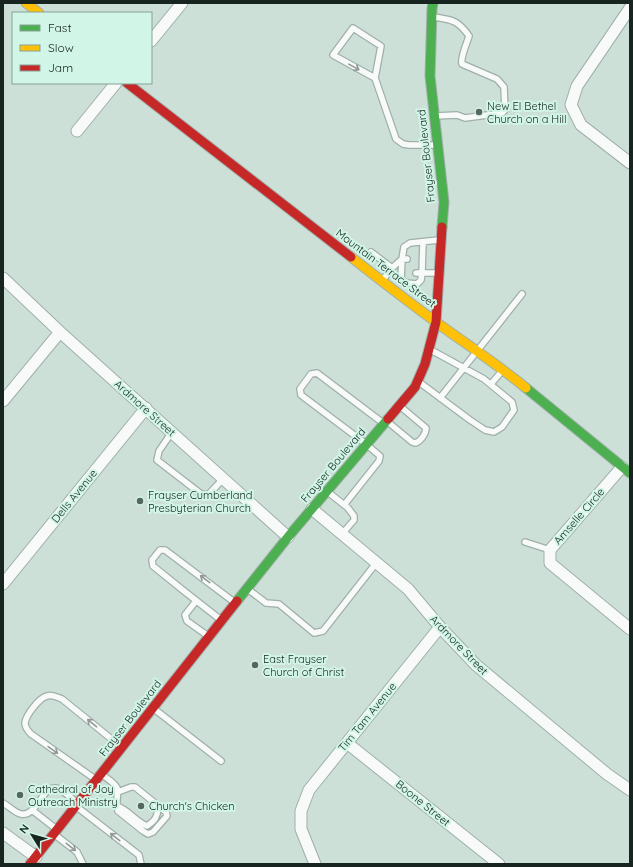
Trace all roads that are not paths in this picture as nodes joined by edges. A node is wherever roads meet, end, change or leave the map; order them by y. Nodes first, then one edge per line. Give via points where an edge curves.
1 (26, 3) edge
2 (182, 3) edge
3 (433, 3) edge
4 (630, 8) edge
5 (38, 12) edge
6 (432, 17) junction
7 (152, 40) edge
8 (375, 78) junction
9 (115, 84) edge
10 (128, 84) edge
11 (435, 116) junction
12 (78, 131) dead end
13 (438, 145) junction
14 (630, 163) edge
15 (442, 240) junction
16 (423, 242) junction
17 (371, 252) dead end
18 (405, 259) junction
19 (392, 268) junction
20 (419, 273) junction
21 (439, 273) junction
22 (3, 278) edge
23 (382, 281) junction
24 (522, 294) dead end
25 (436, 322) junction
26 (60, 332) junction
27 (429, 349) junction
28 (477, 350) junction
29 (464, 368) junction
30 (503, 369) junction
31 (418, 381) junction
32 (491, 384) junction
33 (440, 398) junction
34 (3, 401) edge
35 (399, 406) junction
36 (146, 408) junction
37 (385, 422) junction
38 (172, 432) junction
39 (366, 444) junction
40 (626, 470) edge
41 (223, 479) junction
42 (327, 491) junction
43 (344, 505) junction
44 (312, 508) junction
45 (342, 534) junction
46 (288, 537) junction
47 (525, 542) dead end
48 (550, 550) junction
49 (377, 562) junction
50 (3, 584) edge
51 (248, 588) junction
52 (196, 601) junction
53 (236, 603) junction
54 (222, 621) junction
55 (440, 627) junction
56 (630, 629) edge
57 (209, 637) junction
58 (153, 708) junction
59 (348, 742) junction
60 (122, 748) junction
61 (221, 761) dead end
62 (99, 777) junction
63 (131, 787) junction
64 (630, 790) edge
65 (118, 792) junction
66 (3, 803) edge
67 (77, 805) junction
68 (116, 806) junction
69 (32, 810) junction
70 (3, 832) edge
71 (56, 832) junction
72 (37, 862) edge
73 (83, 864) edge
74 (141, 864) edge
75 (315, 864) edge
76 (499, 864) edge

1 - 5 main road
2 - 7 street
3 - 6 main road, Frayser Boulevard
4 - 14 street via 577,86 571,105 582,125
6 - 11 main road, Frayser Boulevard via 430,76
6 - 11 lane via 454,21 463,28 469,36 462,64 497,79 504,87 505,110 502,113 465,118 457,115
8 -> 8 lane via 381,46 353,28 333,55
8 - 13 lane via 396,139 409,145
9 - 12 street
10 - 23 main road, Mountain Terrace Street
11 - 13 main road, Frayser Boulevard
13 - 15 main road, Frayser Boulevard via 444,202
15 - 16 lane
15 - 21 main road, Frayser Boulevard
16 - 18 lane via 410,243 404,247
16 - 20 lane
17 - 19 lane
18 - 19 lane
18 - 20 lane via 402,279 406,283 417,284 421,280
19 - 23 lane
20 - 21 lane
21 - 25 main road, Frayser Boulevard
22 - 26 street, Ardmore Street
23 - 25 main road, Mountain Terrace Street
24 - 28 lane
25 - 27 main road, Frayser Boulevard
25 - 28 main road, Mountain Terrace Street
26 - 34 street
26 - 36 street, Ardmore Street
27 - 29 lane
27 - 31 main road, Frayser Boulevard
28 - 29 lane
28 - 30 main road, Mountain Terrace Street
29 - 32 lane
29 - 33 lane
30 - 32 lane
30 - 40 main road, Mountain Terrace Street
31 - 33 lane
31 - 35 main road, Frayser Boulevard
32 - 33 lane via 512,402 514,410 502,427 494,432 485,430
35 - 37 main road, Frayser Boulevard
35 - 37 lane via 426,428 419,441 415,444
36 - 38 street, Ardmore Street
36 - 50 street, Dells Avenue
37 - 39 main road, Frayser Boulevard
37 - 39 lane via 317,373 311,374 300,389 301,395
38 - 41 street, Ardmore Street
38 - 41 lane via 159,451 157,460 201,494 208,495
39 - 42 main road, Frayser Boulevard
39 - 43 lane via 380,456 379,460
40 - 48 street, Amselle Circle
41 - 46 street, Ardmore Street
42 - 43 lane
42 - 44 main road, Frayser Boulevard
43 - 45 lane via 354,516 354,520
44 - 45 street, Ardmore Street
44 - 46 main road, Frayser Boulevard
45 - 49 street, Ardmore Street
46 - 51 main road, Frayser Boulevard
47 - 48 lane
48 - 56 street, Amselle Circle via 550,564
49 - 51 lane via 323,631 314,633 279,604 266,603
49 - 55 street, Ardmore Street via 408,589
51 - 53 main road, Frayser Boulevard
53 -> 52 lane via 165,550 160,550 152,560 153,566
52 - 54 lane
52 - 57 lane via 185,615 187,621
53 - 54 main road, Frayser Boulevard
54 - 57 main road, Frayser Boulevard
55 - 59 street, Tim Tam Avenue
55 - 64 street, Ardmore Street via 476,665 607,774
57 - 58 main road, Frayser Boulevard
58 - 60 main road, Frayser Boulevard
58 - 61 lane
59 - 75 street, Tim Tam Avenue via 309,790 301,811 301,829
59 - 76 street, Boone Street
60 - 62 main road, Frayser Boulevard
60 -> 62 lane via 62,699 47,695 36,705 25,723 31,734
62 - 65 lane via 115,785
62 - 67 main road, Frayser Boulevard
63 - 65 lane
63 - 68 lane via 158,809 153,822 147,826 141,824 122,807
63 - 68 lane via 135,787 150,799 166,812 167,816 148,834 118,811
65 - 68 lane
66 - 69 lane via 19,814 28,814
67 - 69 lane via 60,789 51,788
67 - 71 main road, Frayser Boulevard
74 -> 67 lane via 139,855
69 - 71 lane
70 - 72 street
71 - 72 main road, Frayser Boulevard
71 -> 73 lane via 77,852

